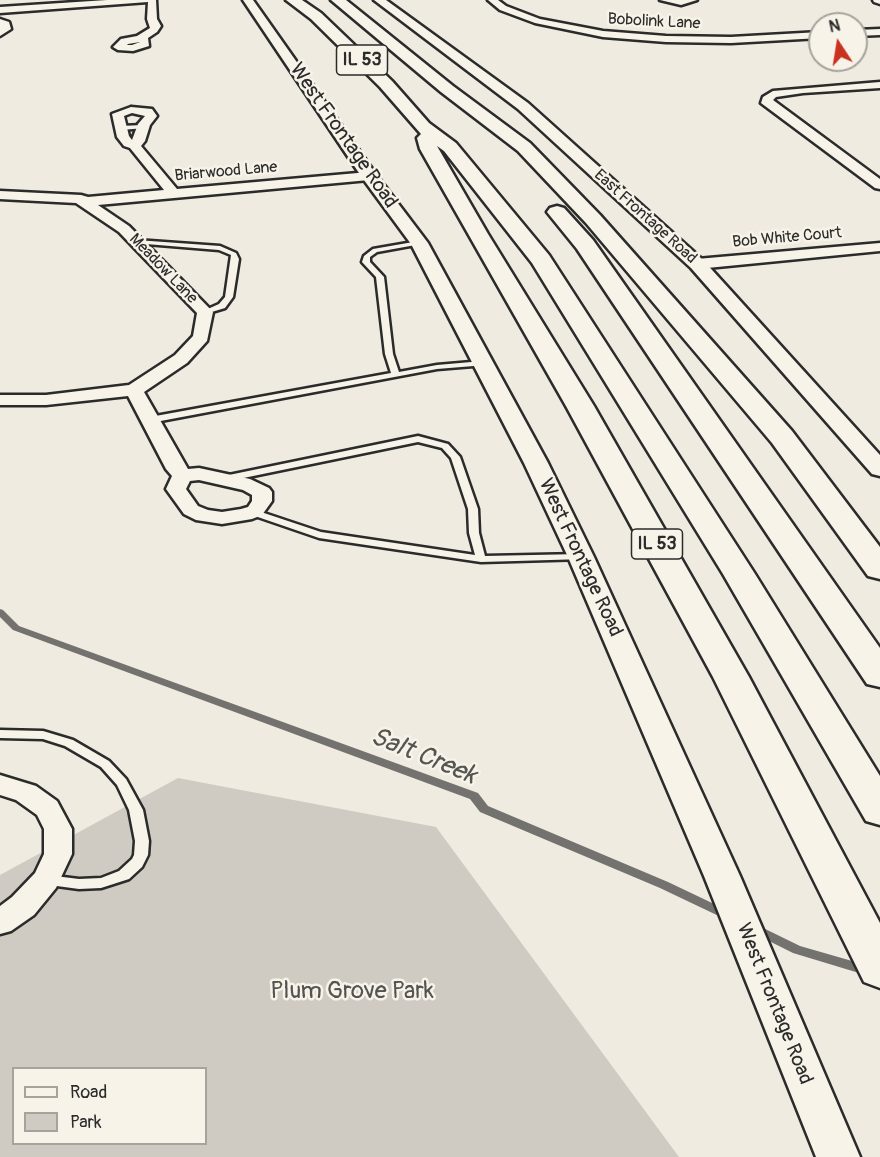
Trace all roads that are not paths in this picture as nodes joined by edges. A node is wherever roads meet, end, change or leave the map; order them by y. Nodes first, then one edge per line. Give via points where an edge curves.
1 (135, 0) edge
2 (146, 0) edge
3 (152, 0) edge
4 (248, 0) edge
5 (293, 0) edge
6 (338, 0) edge
7 (379, 0) edge
8 (492, 0) edge
9 (663, 0) edge
10 (693, 0) edge
11 (2, 5) edge
12 (0, 22) edge
13 (0, 33) edge
14 (808, 36) edge
15 (140, 39) dead end
16 (880, 86) edge
17 (447, 89) junction
18 (143, 127) junction
19 (423, 127) junction
20 (121, 128) junction
21 (134, 145) junction
22 (369, 176) junction
23 (880, 185) edge
24 (0, 195) edge
25 (175, 195) junction
26 (29, 199) junction
27 (0, 200) edge
28 (85, 202) junction
29 (125, 217) junction
30 (136, 242) junction
31 (419, 243) junction
32 (880, 247) edge
33 (697, 264) junction
34 (205, 312) junction
35 (483, 363) junction
36 (396, 375) junction
37 (134, 390) junction
38 (0, 400) edge
39 (150, 420) junction
40 (880, 469) edge
41 (183, 475) junction
42 (224, 479) junction
43 (252, 512) junction
44 (581, 556) junction
45 (480, 559) junction
46 (880, 569) edge
47 (880, 675) edge
48 (0, 734) edge
49 (0, 785) edge
50 (880, 810) edge
51 (46, 880) junction
52 (0, 922) edge
53 (880, 968) edge
54 (838, 1157) edge

1 - 2 street
1 - 11 street
3 - 15 street via 155,28
4 - 22 street, West Frontage Road
5 - 19 highway, IL 53 via 316,16 386,84
6 - 17 highway, IL 53
7 - 33 street, East Frontage Road via 523,106
8 - 14 street, Bobolink Lane via 538,21 603,34 731,40
9 - 10 street
12 - 13 street via 6,24
16 - 23 street via 773,94 767,99 767,103
17 - 46 highway, IL 53 via 524,147 593,219 782,437
17 - 47 highway, IL 53 via 585,245
18 - 20 lane
18 - 20 street via 151,115 136,110 118,114
18 - 21 street
19 - 50 highway, IL 53 via 450,147 541,260 739,574
19 - 53 highway, IL 53 via 434,159 580,406 731,677
20 - 21 street via 124,139
21 - 25 street
22 - 25 street, Briarwood Lane
22 - 31 street, West Frontage Road
24 - 26 street, Briarwood Lane
25 - 28 street, Briarwood Lane
25 - 29 street, Meadow Lane via 150,202
26 - 27 street, Briarwood Lane
26 - 28 street, Briarwood Lane
28 - 29 street, Meadow Lane
29 - 30 street, Meadow Lane
30 - 34 street, Meadow Lane
30 - 34 lane via 220,248 234,254 229,297 222,306
31 - 35 street, West Frontage Road
31 - 36 lane via 383,248 367,256 366,262 380,277 389,354
32 - 33 street, Bob White Court
33 - 40 street, East Frontage Road
34 - 37 street, Meadow Lane via 201,337 181,359
35 - 36 lane
35 - 44 street, West Frontage Road
36 - 39 lane
37 - 38 street, Meadow Lane via 46,400
37 - 39 street
39 - 41 street via 172,465
41 - 42 street
41 - 43 street via 176,489 196,513 222,518
42 - 43 street via 262,492 261,505
42 - 45 lane via 418,439 445,446 455,457 473,509
43 - 45 lane via 319,536
44 - 45 lane
44 - 54 street, West Frontage Road via 722,876
48 - 51 lane via 43,735 69,743 105,764 122,782 136,810 141,855 124,875 101,883
49 - 51 street via 26,793 47,808 58,829 58,854
51 - 52 street via 23,906

